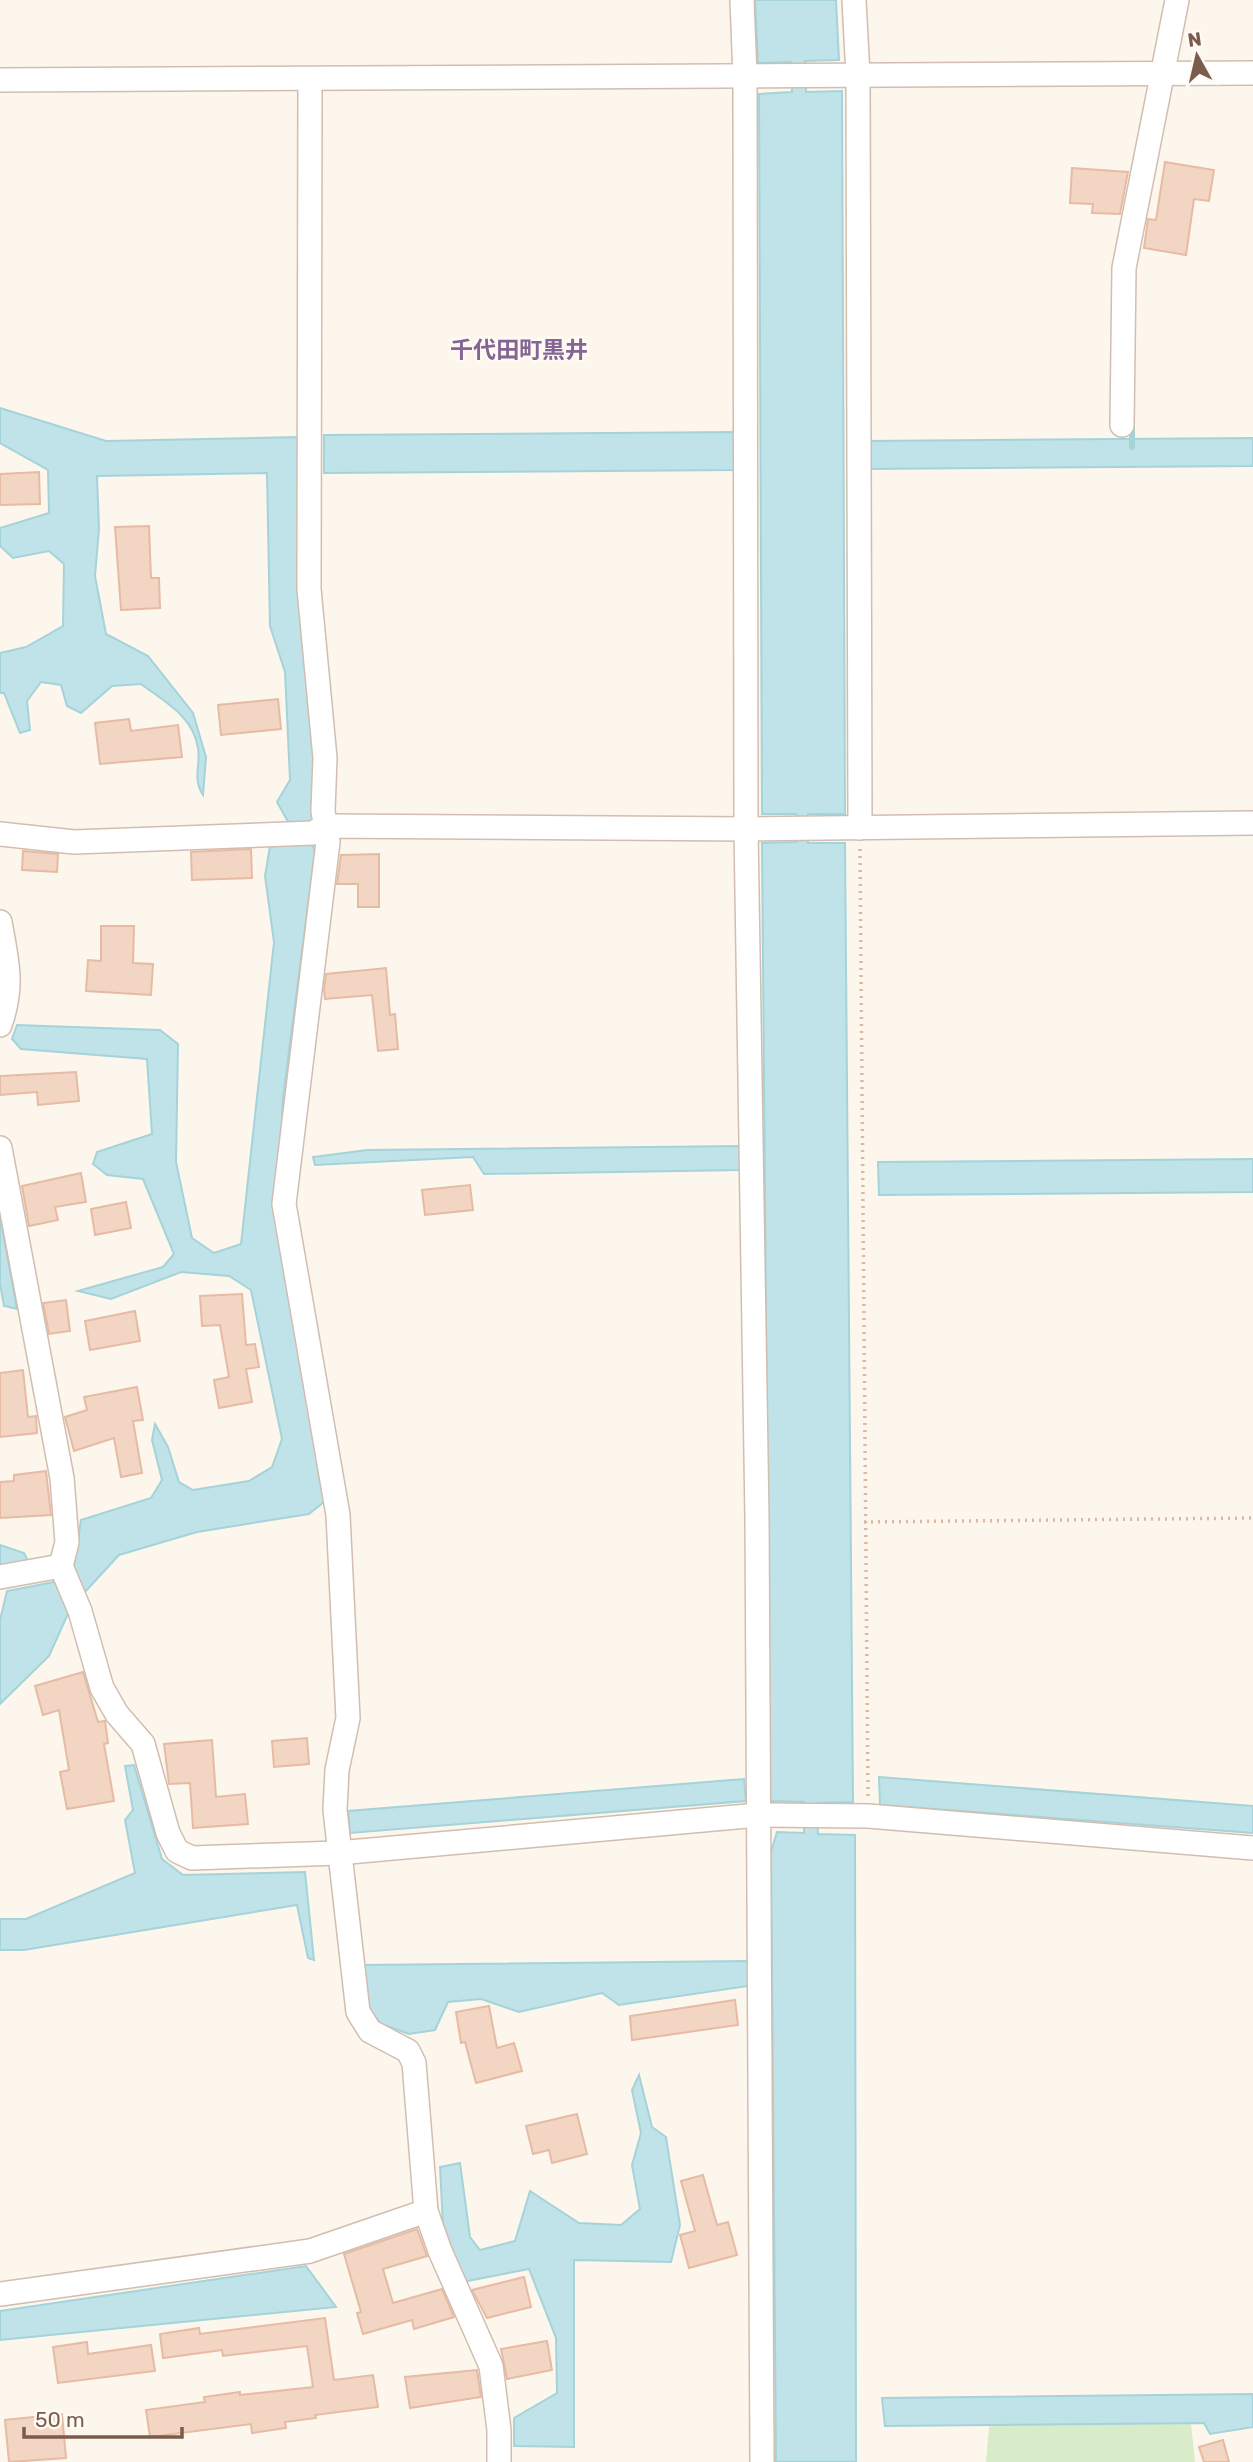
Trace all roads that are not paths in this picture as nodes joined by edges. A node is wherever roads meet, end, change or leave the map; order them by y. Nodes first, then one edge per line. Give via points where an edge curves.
1 (742, 0) edge
2 (854, 0) edge
3 (1177, 0) edge
4 (1253, 73) edge
5 (1162, 75) junction
6 (858, 76) junction
7 (745, 77) junction
8 (310, 79) junction
9 (0, 80) edge
10 (1122, 425) dead end
11 (1253, 823) edge
12 (860, 828) junction
13 (319, 829) junction
14 (746, 829) junction
15 (0, 834) edge
16 (0, 922) edge
17 (0, 1024) edge
18 (0, 1148) edge
19 (61, 1566) junction
20 (0, 1577) edge
21 (758, 1815) junction
22 (1253, 1848) edge
23 (338, 1853) junction
24 (426, 2211) junction
25 (0, 2294) edge
26 (499, 2462) edge
27 (762, 2462) edge

1 - 7 street
2 - 6 street
3 - 5 street
4 - 5 street
5 - 6 street
5 - 10 street via 1124,268
6 - 7 street
6 - 12 street
7 - 8 street
7 - 14 street
8 - 9 street
8 - 13 street via 309,589 325,758
11 - 12 street
12 - 14 street
13 - 14 street
13 - 15 street via 74,842
13 - 23 street via 328,842 284,1204 338,1515 348,1718 337,1770
14 - 21 street
16 - 17 street via 10,980
18 - 19 street via 62,1478 67,1542
19 - 20 street
19 - 23 street via 80,1611 102,1688 143,1744 177,1851 192,1858
21 - 22 street via 868,1816
21 - 23 street
21 - 27 street
23 - 24 street via 358,2012 370,2031 408,2051 414,2063
24 - 25 street via 310,2251
24 - 26 street via 491,2366

